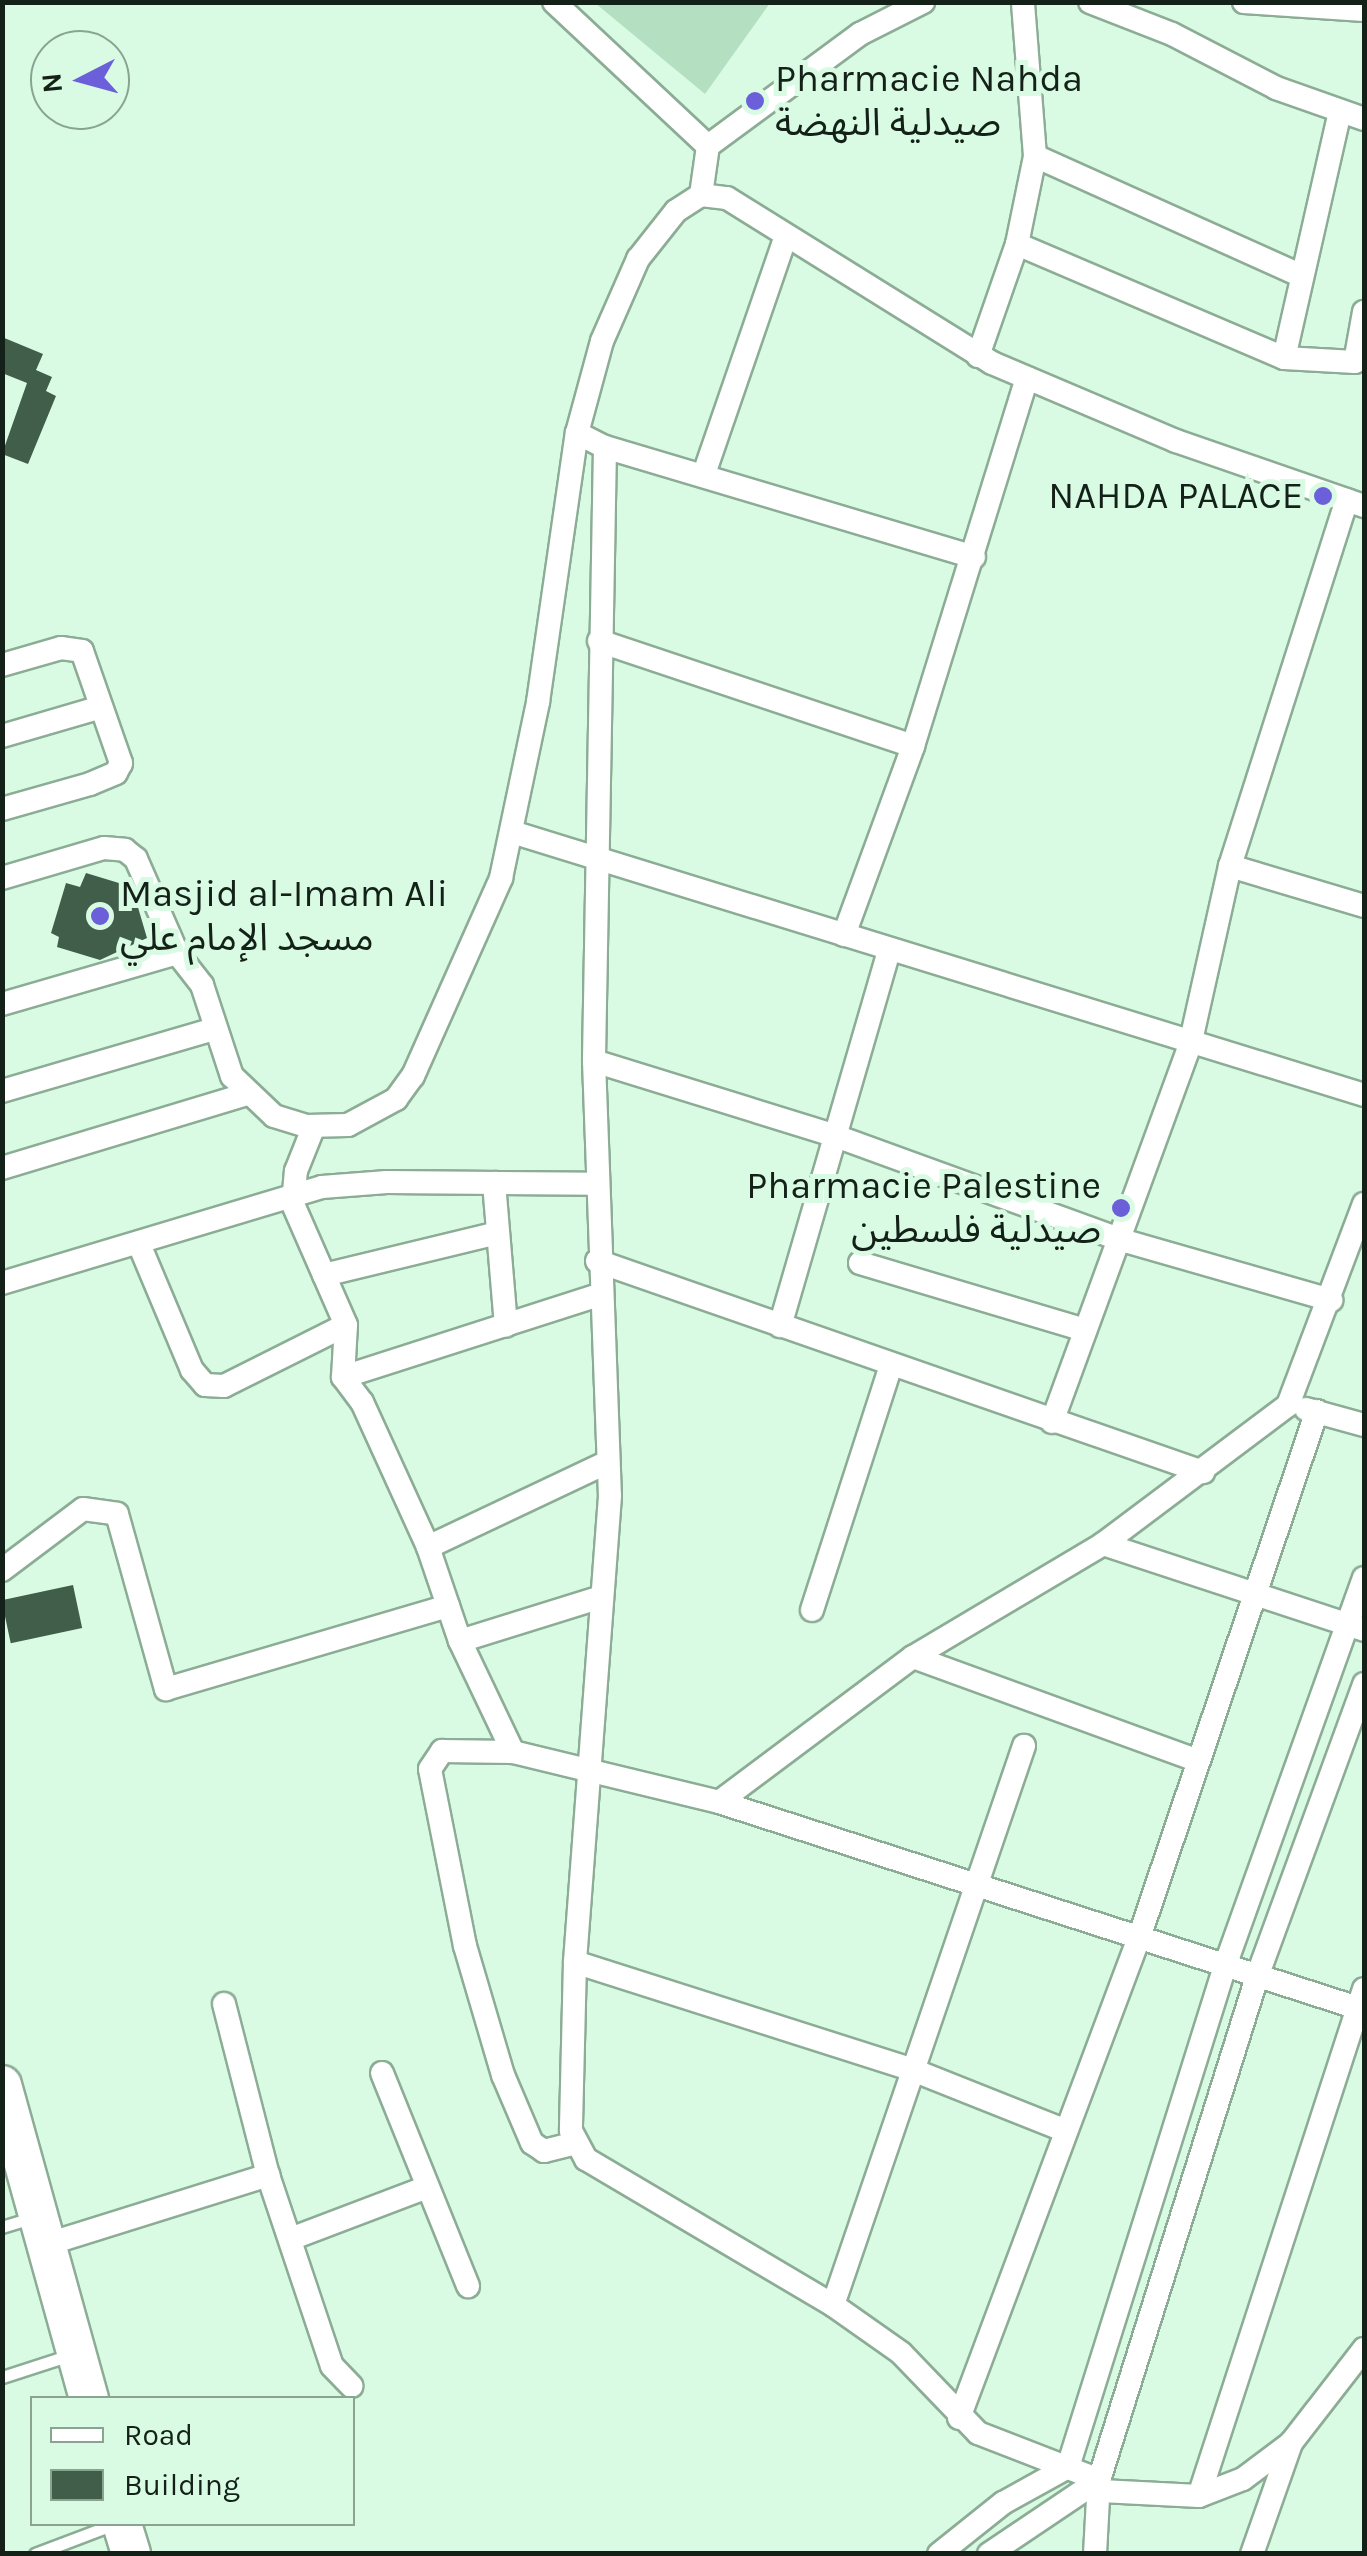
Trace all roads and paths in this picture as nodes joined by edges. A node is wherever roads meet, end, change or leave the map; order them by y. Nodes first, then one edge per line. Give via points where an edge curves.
1 (554, 2) edge
2 (924, 2) edge
3 (1023, 2) edge
4 (1090, 2) edge
5 (1244, 2) edge
6 (1364, 10) edge
7 (1340, 111) junction
8 (1364, 118) edge
9 (708, 146) junction
10 (1034, 156) junction
11 (702, 195) junction
12 (784, 239) junction
13 (1018, 244) junction
14 (1302, 276) junction
15 (1364, 312) edge
16 (978, 356) junction
17 (1284, 358) junction
18 (1027, 378) junction
19 (578, 433) junction
20 (605, 446) junction
21 (705, 471) junction
22 (1356, 503) edge
23 (974, 556) junction
24 (599, 642) junction
25 (2, 665) edge
26 (101, 707) junction
27 (2, 736) edge
28 (913, 746) junction
29 (2, 809) edge
30 (512, 832) junction
31 (594, 858) junction
32 (1230, 866) junction
33 (2, 878) edge
34 (1364, 906) edge
35 (844, 935) junction
36 (889, 950) junction
37 (177, 953) junction
38 (2, 1004) edge
39 (214, 1028) junction
40 (1190, 1045) junction
41 (594, 1061) junction
42 (2, 1091) edge
43 (246, 1094) junction
44 (1364, 1095) edge
45 (314, 1126) junction
46 (833, 1136) junction
47 (2, 1168) edge
48 (494, 1183) junction
49 (596, 1184) junction
50 (291, 1193) junction
51 (1364, 1204) edge
52 (498, 1233) junction
53 (1118, 1240) junction
54 (140, 1244) junction
55 (597, 1261) junction
56 (860, 1263) dead end
57 (324, 1275) junction
58 (2, 1283) edge
59 (599, 1295) junction
60 (1331, 1300) junction
61 (346, 1325) junction
62 (506, 1325) junction
63 (780, 1326) junction
64 (1085, 1330) junction
65 (891, 1365) junction
66 (343, 1377) junction
67 (1288, 1405) junction
68 (1317, 1412) junction
69 (1052, 1422) junction
70 (1364, 1425) edge
71 (608, 1462) junction
72 (1202, 1472) junction
73 (1103, 1544) junction
74 (428, 1547) junction
75 (2, 1570) edge
76 (1364, 1578) edge
77 (1256, 1593) junction
78 (601, 1597) junction
79 (448, 1606) junction
80 (812, 1610) dead end
81 (1356, 1627) edge
82 (460, 1641) junction
83 (913, 1656) junction
84 (1364, 1684) edge
85 (1024, 1746) dead end
86 (514, 1752) junction
87 (1199, 1760) junction
88 (588, 1766) junction
89 (719, 1802) junction
90 (978, 1885) junction
91 (1140, 1935) junction
92 (575, 1962) junction
93 (1225, 1966) junction
94 (1257, 1976) junction
95 (1362, 2002) edge
96 (224, 2004) dead end
97 (914, 2070) junction
98 (382, 2073) dead end
99 (2, 2085) edge
100 (1064, 2130) junction
101 (576, 2143) junction
102 (268, 2175) junction
103 (427, 2187) junction
104 (2, 2227) edge
105 (44, 2230) junction
106 (293, 2238) junction
107 (468, 2286) dead end
108 (833, 2306) junction
109 (1364, 2349) edge
110 (77, 2352) junction
111 (2, 2377) edge
112 (351, 2386) dead end
113 (88, 2396) edge
114 (959, 2418) junction
115 (1291, 2443) junction
116 (1068, 2467) junction
117 (1100, 2486) junction
118 (1199, 2496) junction
119 (112, 2526) edge
120 (119, 2526) edge
121 (35, 2554) edge
122 (130, 2554) edge
123 (939, 2554) edge
124 (988, 2554) edge
125 (1095, 2554) edge
126 (1252, 2554) edge

1 - 9 street
2 - 9 street via 860,34
3 - 10 street
4 - 7 street
5 - 6 street
7 - 8 street
7 - 14 street
9 - 11 street
10 - 13 street
10 - 14 street
11 - 12 street via 727,198
11 - 19 street via 676,211 638,259 602,341
12 - 16 street
12 - 21 street
13 - 16 street
13 - 17 street
14 - 17 street
15 - 17 street via 1354,362
16 - 18 street
18 - 22 street via 1176,441
18 - 23 street
19 - 20 street
19 - 30 street
20 - 21 street
20 - 24 street
21 - 23 street
22 - 32 street
23 - 28 street
24 - 28 street
24 - 31 street
25 - 26 street via 77,648 90,660
26 - 27 street
26 - 29 street via 120,770
28 - 35 street
30 - 31 street
30 - 45 street via 501,878 413,1076 383,1112
31 - 35 street
31 - 41 street
32 - 34 street
32 - 40 street
33 - 37 street via 104,848 125,850 136,859
35 - 36 street
36 - 40 street
36 - 46 street
37 - 38 street
37 - 39 street via 196,972
39 - 42 street
39 - 43 street
40 - 44 street
40 - 53 street
41 - 46 street
41 - 49 street
43 - 45 street via 285,1121
43 - 47 street
45 - 50 street
46 - 53 street
46 - 63 street
48 - 49 street
48 - 50 street via 387,1182
48 - 52 street
49 - 55 street
50 - 54 street
50 - 57 street
51 - 60 street
52 - 57 street
52 - 62 street
53 - 60 street
53 - 64 street
54 - 58 street
54 - 61 street via 192,1370 205,1385 224,1386
55 - 59 street
55 - 63 street
56 - 64 street
57 - 61 street
59 - 62 street
59 - 71 street
60 - 67 street
61 - 66 street
62 - 66 street
63 - 65 street
64 - 69 street
65 - 69 street
65 - 80 street
66 - 74 street via 362,1402
67 - 68 street
67 - 72 street
68 - 70 street
68 - 77 street
69 - 72 street
71 - 74 street
71 - 78 street
72 - 73 street
73 - 77 street
73 - 83 street
74 - 79 street
75 - 79 street via 83,1509 117,1514 166,1689
76 - 81 street
77 - 81 street
77 - 87 street
78 - 82 street
78 - 88 street
79 - 82 street
81 - 93 street
82 - 86 street
83 - 87 street
83 - 89 street
84 - 94 street
85 - 90 street
86 - 88 street
86 - 101 street via 442,1751 430,1769 465,1946 519,2122 538,2148
87 - 91 street
88 - 89 street
88 - 92 street
89 - 90 street
90 - 91 street
90 - 97 street
91 - 93 street
91 - 100 street
92 - 97 street
92 - 101 street via 568,2115
93 - 94 street
93 - 116 street
94 - 95 street
94 - 117 street
95 - 118 street
96 - 102 street
97 - 100 street
97 - 108 street
98 - 103 street
99 - 105 main road
100 - 114 street
101 - 108 street via 586,2160
102 - 105 street
102 - 106 street
103 - 106 street
103 - 107 street
104 - 105 lane
105 - 110 main road
106 - 112 street via 332,2366
108 - 114 street via 917,2367
109 - 115 street
110 - 111 lane
110 - 113 main road
114 - 116 street via 993,2440
115 - 118 street via 1244,2480
115 - 126 street
116 - 117 street
116 - 123 street via 1003,2503
117 - 118 street
117 - 124 street
117 - 125 street
119 - 121 lane
120 - 122 main road

